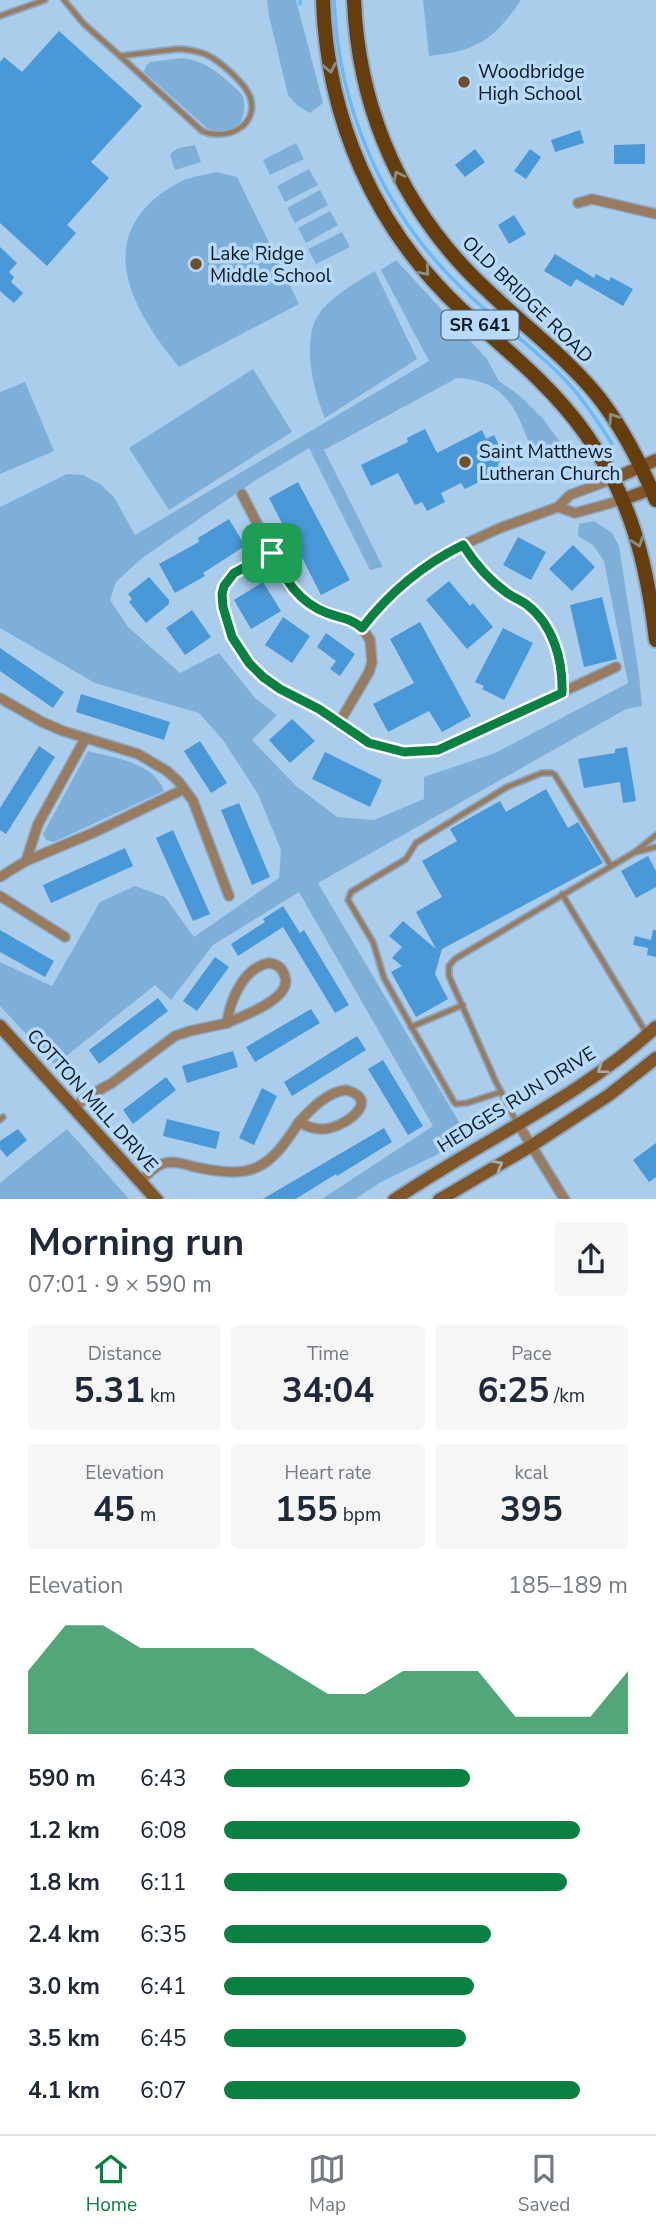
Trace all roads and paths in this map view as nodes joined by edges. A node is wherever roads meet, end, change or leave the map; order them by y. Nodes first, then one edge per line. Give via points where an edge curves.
1 (45, 0) edge
2 (64, 0) edge
3 (323, 0) edge
4 (354, 0) edge
5 (0, 16) edge
6 (120, 57) junction
7 (578, 203) dead end
8 (656, 214) edge
9 (656, 460) edge
10 (641, 466) junction
11 (613, 479) junction
12 (654, 492) edge
13 (242, 494) dead end
14 (622, 500) junction
15 (558, 507) junction
16 (463, 545) junction
17 (272, 553) junction
18 (362, 628) junction
19 (656, 640) edge
20 (616, 667) dead end
21 (562, 693) junction
22 (0, 698) edge
23 (339, 723) junction
24 (85, 739) junction
25 (184, 789) junction
26 (656, 835) edge
27 (656, 847) edge
28 (635, 852) junction
29 (26, 861) junction
30 (611, 866) junction
31 (0, 877) edge
32 (562, 894) junction
33 (0, 896) edge
34 (229, 896) dead end
35 (65, 937) dead end
36 (463, 1005) junction
37 (227, 1023) junction
38 (0, 1026) edge
39 (411, 1027) junction
40 (652, 1031) edge
41 (656, 1058) edge
42 (501, 1091) junction
43 (75, 1108) junction
44 (299, 1122) junction
45 (518, 1124) junction
46 (531, 1146) junction
47 (141, 1181) junction
48 (158, 1199) edge
49 (394, 1199) edge
50 (439, 1199) edge
51 (565, 1199) edge

1 - 5 lane
2 - 6 lane
3 -> 11 main road, SR 641 via 328,56 341,116 379,208 442,290 570,413
10 -> 4 main road, OLD BRIDGE ROAD / SR 641 via 596,394 463,266 410,197 390,160 371,107
6 - 6 lane via 202,131 226,135 248,119 249,92 208,55 177,49
7 - 8 street via 592,199
9 - 10 street
10 - 11 street
10 - 12 main road, OLD BRIDGE ROAD / SR 641
11 - 14 main road, SR 641
11 - 15 street via 570,495
12 - 14 street
13 - 17 street
14 - 15 street via 575,513
14 -> 19 main road, SR 641 via 644,561
15 - 16 street
16 - 18 street via 404,582
16 - 21 street via 483,572 526,604 547,628 559,658
17 - 18 street via 299,596
17 - 23 street via 234,573 224,586 223,607 232,637 263,677
18 - 23 street via 370,640 372,662
20 - 21 street
21 - 23 street via 438,750 385,748
22 - 24 street
24 - 25 street via 153,761
24 - 29 street via 38,824
25 - 29 street
25 - 34 street via 193,801
26 - 28 lane
27 - 28 lane
28 - 30 lane
29 - 31 street
30 - 32 lane
30 - 39 lane via 555,775 548,772 508,787 416,843 406,859 351,892 348,900 373,942 384,978
32 - 36 lane via 452,961 449,976
32 - 40 lane
33 - 35 street
36 - 39 lane
36 - 42 lane
37 - 37 street via 282,993 286,982 280,968 263,964 246,978 232,1002
37 - 43 street via 175,1037
38 - 43 street, COTTON MILL DRIVE
39 - 42 lane via 456,1104
40 -> 45 street, HEDGES RUN DRIVE
41 - 46 street
42 - 45 lane
43 - 47 street, COTTON MILL DRIVE
44 - 44 street via 339,1091 352,1092 360,1100 355,1116 333,1128 311,1128
44 - 47 street via 277,1153 255,1168 229,1173 172,1162 155,1167
45 - 46 street
45 - 49 street, HEDGES RUN DRIVE
50 -> 46 street
46 - 51 street
47 - 48 street, COTTON MILL DRIVE

